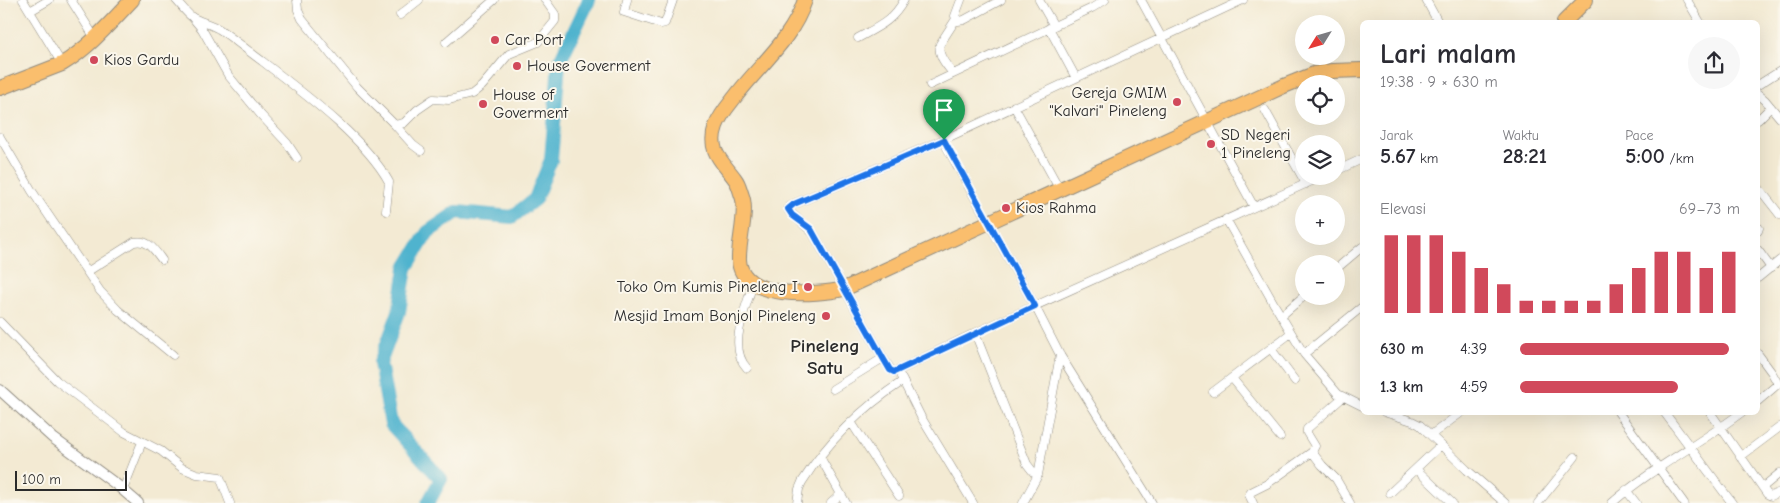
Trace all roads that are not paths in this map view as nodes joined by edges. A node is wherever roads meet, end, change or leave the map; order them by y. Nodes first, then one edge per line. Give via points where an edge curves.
1 (23, 0) edge
2 (50, 0) edge
3 (71, 0) edge
4 (132, 0) edge
5 (176, 0) edge
6 (297, 0) edge
7 (419, 0) edge
8 (494, 0) edge
9 (545, 0) edge
10 (627, 0) edge
11 (673, 0) edge
12 (805, 0) edge
13 (904, 0) edge
14 (962, 0) edge
15 (1001, 0) edge
16 (1038, 0) edge
17 (1104, 0) edge
18 (1141, 0) edge
19 (1243, 0) edge
20 (1426, 0) edge
21 (1687, 0) edge
22 (1582, 1) edge
23 (1224, 4) edge
24 (30, 11) junction
25 (400, 15) dead end
26 (192, 17) junction
27 (956, 20) junction
28 (1437, 20) edge
29 (1566, 20) edge
30 (1699, 20) edge
31 (1051, 27) junction
32 (95, 38) junction
33 (858, 38) dead end
34 (1163, 39) junction
35 (446, 42) dead end
36 (62, 64) junction
37 (1360, 70) edge
38 (1780, 71) edge
39 (953, 74) junction
40 (1076, 78) junction
41 (1760, 84) edge
42 (930, 85) dead end
43 (1, 87) edge
44 (1760, 96) edge
45 (1014, 106) junction
46 (1771, 107) junction
47 (1265, 110) dead end
48 (1760, 118) edge
49 (1780, 118) edge
50 (1207, 122) junction
51 (396, 125) junction
52 (0, 137) edge
53 (944, 140) junction
54 (421, 151) dead end
55 (297, 158) dead end
56 (1360, 160) edge
57 (1295, 164) edge
58 (1345, 167) edge
59 (1304, 185) edge
60 (1060, 190) junction
61 (1760, 190) edge
62 (1254, 207) junction
63 (386, 211) dead end
64 (1780, 215) edge
65 (1226, 219) junction
66 (990, 222) junction
67 (1360, 249) edge
68 (1760, 253) edge
69 (162, 260) dead end
70 (1780, 260) edge
71 (1345, 261) edge
72 (1771, 268) junction
73 (87, 272) junction
74 (1760, 276) edge
75 (753, 284) junction
76 (844, 289) junction
77 (1295, 304) edge
78 (1035, 306) junction
79 (1360, 309) edge
80 (1281, 316) junction
81 (0, 322) edge
82 (975, 333) junction
83 (1291, 333) junction
84 (1271, 349) junction
85 (1304, 354) junction
86 (173, 355) dead end
87 (1060, 355) junction
88 (1760, 357) edge
89 (883, 358) junction
90 (747, 368) dead end
91 (899, 370) junction
92 (1232, 378) junction
93 (903, 381) junction
94 (1295, 381) dead end
95 (1779, 384) edge
96 (0, 390) edge
97 (833, 390) dead end
98 (1213, 392) dead end
99 (1342, 398) junction
100 (1760, 399) edge
101 (1360, 405) edge
102 (1393, 415) edge
103 (1458, 415) edge
104 (1620, 415) edge
105 (1666, 415) edge
106 (1712, 415) edge
107 (1738, 415) edge
108 (851, 422) junction
109 (1780, 427) edge
110 (1720, 429) junction
111 (1431, 435) junction
112 (1280, 437) dead end
113 (142, 442) junction
114 (1441, 446) junction
115 (1690, 447) junction
116 (1312, 452) junction
117 (820, 457) junction
118 (1740, 457) junction
119 (1575, 458) dead end
120 (1659, 467) junction
121 (1416, 469) junction
122 (1780, 473) edge
123 (1038, 475) junction
124 (1762, 486) junction
125 (123, 490) junction
126 (1626, 490) junction
127 (1780, 492) edge
128 (1390, 493) dead end
129 (841, 494) junction
130 (898, 496) dead end
131 (1147, 501) edge
132 (138, 503) edge
133 (230, 503) edge
134 (798, 503) edge
135 (831, 503) edge
136 (846, 503) edge
137 (972, 503) edge
138 (1023, 503) edge
139 (1253, 503) edge
140 (1350, 503) edge
141 (1452, 503) edge
142 (1505, 503) edge
143 (1538, 503) edge
144 (1612, 503) edge
145 (1636, 503) edge
146 (1684, 503) edge
147 (1732, 503) edge

1 - 24 street
2 - 24 street
3 - 32 street
4 - 32 highway
5 - 26 street
6 - 51 street via 302,19 357,87
7 - 25 street
8 - 35 street
9 - 51 street via 555,14 555,22 536,44 509,54 472,94 449,100 433,99 404,123
10 - 11 street via 624,12 661,24 668,19
12 - 75 highway via 792,29 732,100 718,121 714,134 716,154 737,181 744,200 739,261 743,274
13 - 33 street via 894,17
14 - 27 street via 955,12
15 - 27 street via 964,20
16 - 31 street
17 - 31 street
18 - 34 street
19 - 23 street
20 - 28 street
21 - 30 street
22 - 29 highway
23 - 34 street
24 - 36 street
26 - 55 street via 228,75 288,143
26 - 63 street via 220,29 354,139 372,157 389,182
27 - 39 street via 938,48
31 - 39 street
31 - 40 street
32 - 36 highway
34 - 40 street
34 - 50 street
36 - 43 highway
37 - 50 highway via 1314,74
38 - 41 street
39 - 42 street
40 - 45 street
44 - 46 street
45 - 53 street
45 - 60 street
46 - 48 street
46 - 49 street
47 - 57 street
50 - 60 highway
50 - 62 street
51 - 54 street
52 - 73 street
53 - 66 street
53 - 76 street via 789,207 792,215 811,229
56 - 58 street
59 - 62 street
60 - 66 highway
61 - 64 street
62 - 65 street
65 - 78 street
65 - 80 street
66 - 76 highway
66 - 78 street
67 - 71 street
68 - 72 street
69 - 73 street via 142,240
70 - 72 street
72 - 74 street
73 - 86 street via 118,310
75 - 76 highway via 806,294
75 - 90 street via 739,337 740,357
76 - 89 street
77 - 80 street
78 - 82 street
78 - 87 street
79 - 85 street
80 - 83 street
81 - 113 street via 57,381
82 - 91 street
82 - 123 street via 1028,464
83 - 84 street
83 - 85 street
84 - 92 street
84 - 94 street
85 - 99 street
87 - 123 street
87 - 131 street
88 - 95 street
89 - 91 street via 890,370
89 - 97 street
91 - 93 street
92 - 98 street
92 - 112 street
93 - 108 street
93 - 137 street
95 - 100 street
96 - 125 street via 53,438
99 - 101 street
99 - 116 street via 1307,429 1315,446
102 - 111 street via 1416,423
103 - 111 street
104 - 120 street
105 - 115 street
106 - 110 street
107 - 110 street
108 - 117 street
108 - 130 street
109 - 118 street
110 - 115 street
110 - 118 street
111 - 114 street
113 - 125 street
113 - 133 street via 164,453 182,468 220,477
114 - 121 street
114 - 142 street
115 - 120 street
115 - 147 street
116 - 139 street via 1251,492 1249,496
116 - 140 street via 1336,479
117 - 129 street
117 - 134 street via 802,482
118 - 124 street
119 - 143 street
120 - 126 street
120 - 146 street
121 - 128 street
121 - 141 street
122 - 124 street
123 - 138 street
124 - 127 street via 1770,496
125 - 132 street
126 - 144 street
126 - 145 street
129 - 135 street
129 - 136 street

